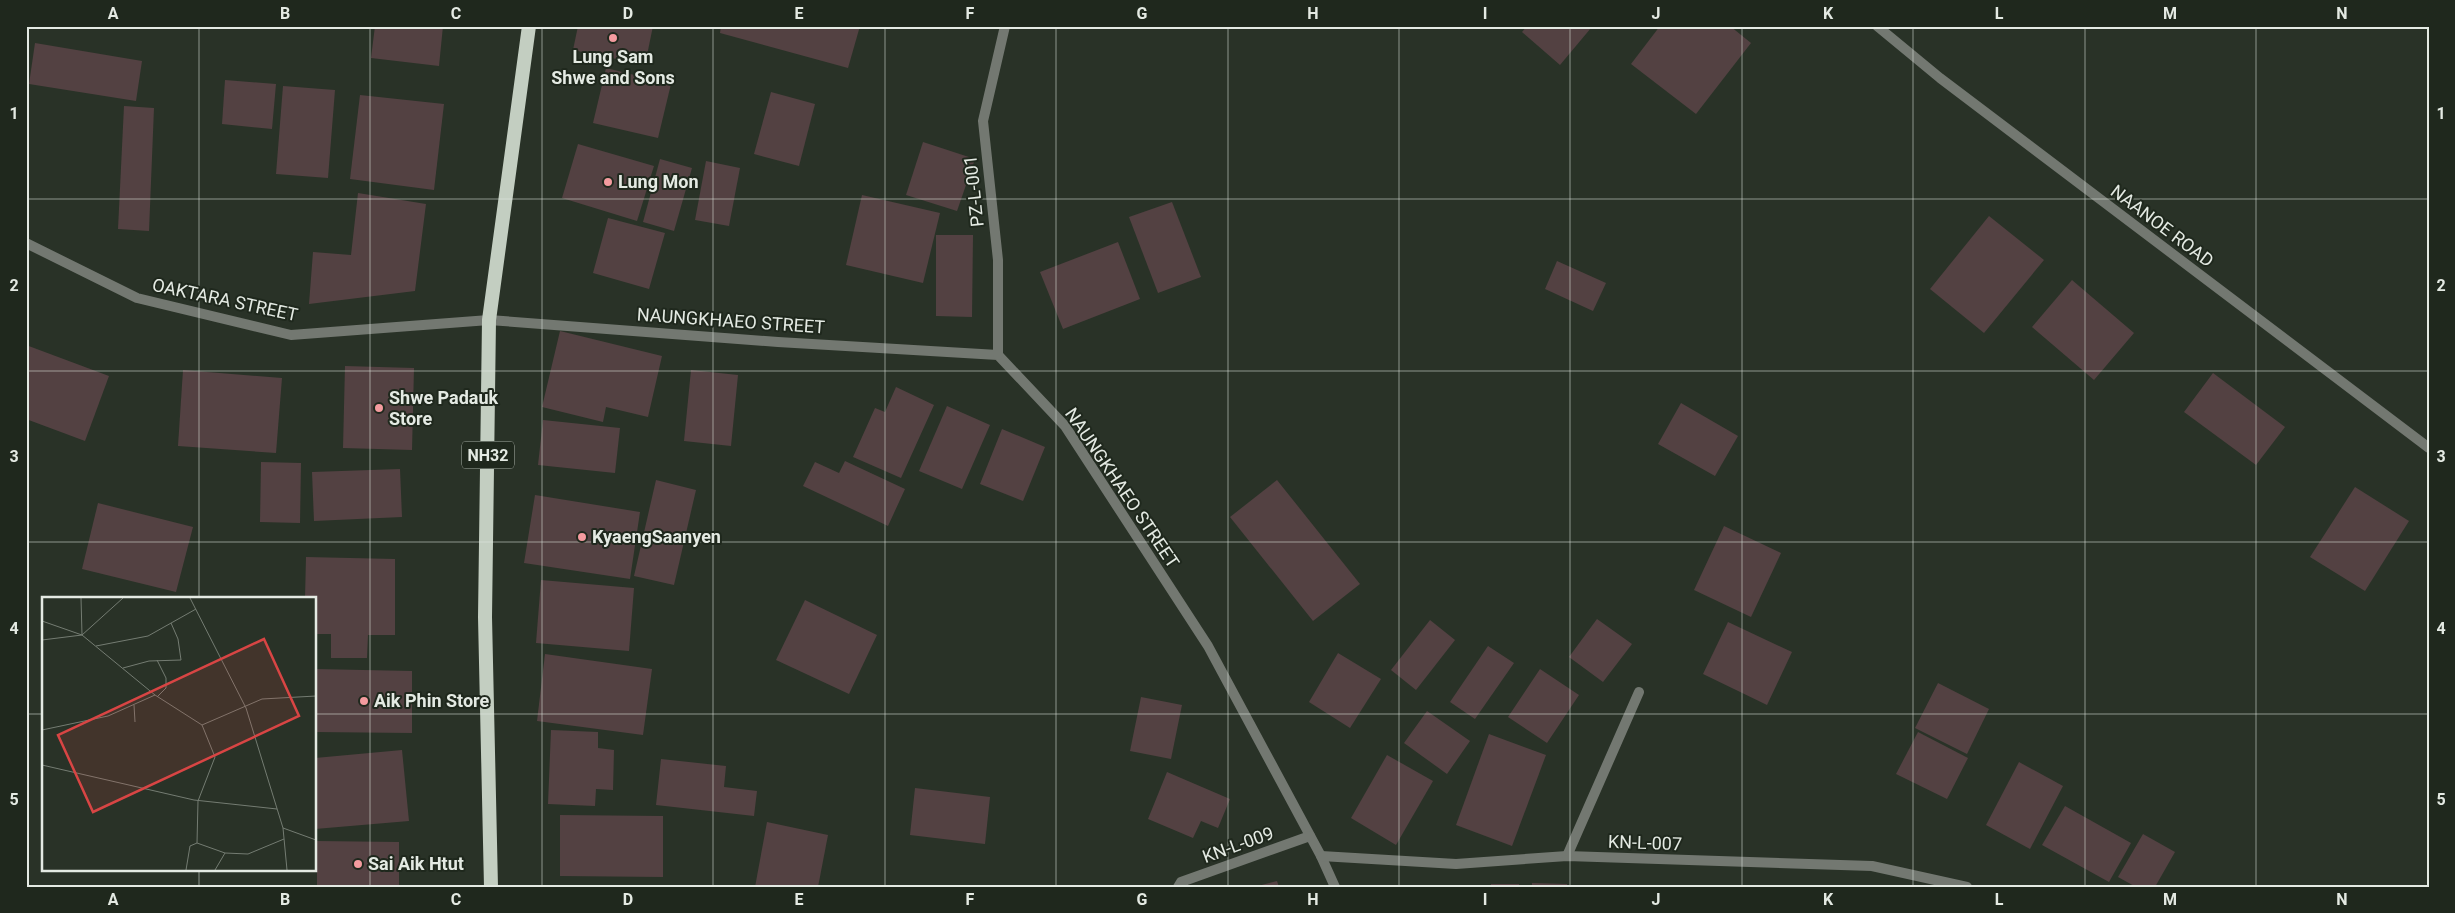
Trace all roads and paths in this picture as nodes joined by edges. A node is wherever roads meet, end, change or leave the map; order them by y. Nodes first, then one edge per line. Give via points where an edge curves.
1 (529, 26) edge
2 (1005, 26) edge
3 (1877, 26) edge
4 (26, 243) edge
5 (489, 320) junction
6 (998, 354) junction
7 (2429, 448) edge
8 (1639, 692) dead end
9 (1310, 836) junction
10 (1321, 856) junction
11 (1567, 856) junction
12 (491, 887) edge
13 (1178, 887) edge
14 (1335, 887) edge
15 (1967, 887) edge

1 - 5 highway, NH32
2 - 6 street, PZ-L-001 via 984,121 998,260
3 - 7 street, NAANOE ROAD via 1940,78
4 - 5 street, OAKTARA STREET via 137,298 291,335
5 - 6 street, NAUNGKHAEO STREET via 778,342
5 - 12 highway, NH32 via 485,617
6 - 9 street, NAUNGKHAEO STREET via 1065,426 1208,646
8 - 11 street
9 - 10 street, NAUNGKHAEO STREET
9 - 13 street, KN-L-009 via 1181,882
10 - 11 street, KN-L-007 via 1456,864
10 - 14 street, NAUNGKHAEO STREET
11 - 15 street, KN-L-007 via 1872,866

